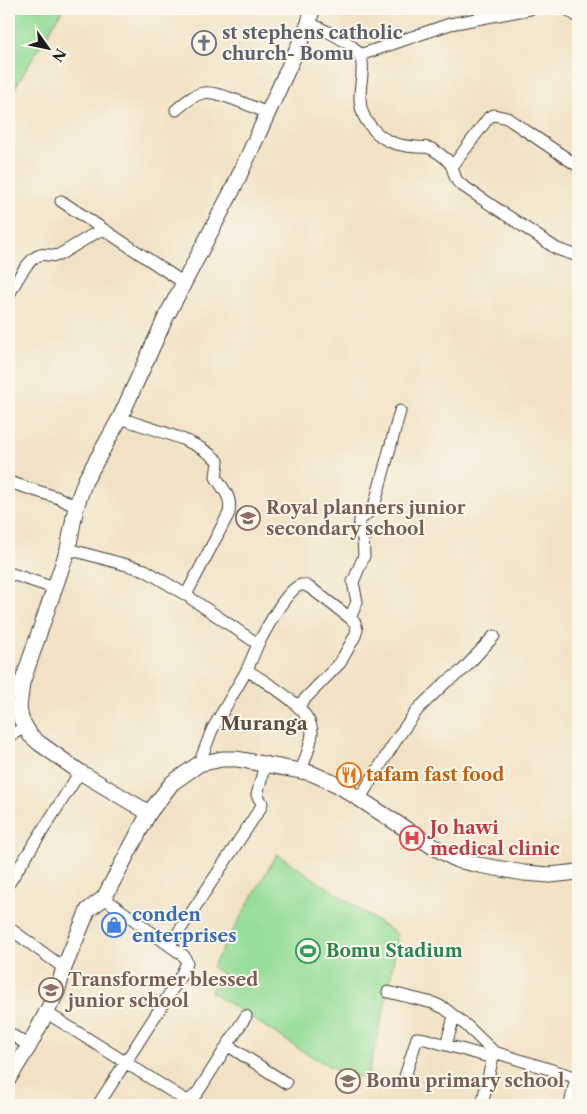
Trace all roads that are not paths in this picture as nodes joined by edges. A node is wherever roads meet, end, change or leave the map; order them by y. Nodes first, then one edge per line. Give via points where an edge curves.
1 (530, 9) edge
2 (566, 9) edge
3 (310, 16) edge
4 (578, 17) edge
5 (360, 56) junction
6 (176, 110) dead end
7 (267, 113) junction
8 (578, 166) edge
9 (452, 167) junction
10 (61, 201) dead end
11 (102, 229) junction
12 (577, 252) edge
13 (184, 283) junction
14 (9, 295) edge
15 (400, 412) dead end
16 (120, 418) junction
17 (9, 482) edge
18 (76, 507) junction
19 (68, 549) junction
20 (9, 573) edge
21 (54, 588) junction
22 (186, 595) junction
23 (350, 618) junction
24 (494, 636) dead end
25 (258, 644) junction
26 (247, 670) junction
27 (298, 706) junction
28 (25, 727) junction
29 (9, 736) edge
30 (199, 764) junction
31 (265, 764) junction
32 (301, 771) junction
33 (80, 772) junction
34 (360, 798) junction
35 (149, 813) junction
36 (578, 872) edge
37 (9, 883) edge
38 (104, 898) junction
39 (9, 928) edge
40 (170, 946) junction
41 (64, 968) junction
42 (388, 992) dead end
43 (47, 1013) junction
44 (246, 1016) dead end
45 (454, 1017) junction
46 (9, 1034) edge
47 (227, 1045) junction
48 (446, 1045) junction
49 (29, 1046) junction
50 (493, 1055) junction
51 (126, 1062) junction
52 (577, 1077) edge
53 (9, 1078) edge
54 (404, 1080) dead end
55 (286, 1083) dead end
56 (186, 1102) edge
57 (98, 1105) edge
58 (482, 1105) edge
59 (570, 1105) edge

1 - 5 street via 450,24
2 - 4 street
3 - 5 street
3 - 7 street
5 - 9 street via 359,98 365,118 375,131 395,145 431,148
6 - 7 street via 205,92
7 - 13 street via 229,197
8 - 9 street via 506,118 494,115 489,117
9 - 12 street via 460,184 557,249
10 - 11 street
11 - 13 street
11 - 14 street via 59,255 35,257
13 - 16 street
15 - 23 street via 375,503 360,520 364,556 353,582 357,602
16 - 18 street via 90,469
16 - 22 street via 178,438 218,461 216,477 229,497 229,513
17 - 18 street
18 - 19 street
19 - 21 street
19 - 22 street via 145,570
20 - 21 street
21 - 28 street via 22,683 20,707
22 - 25 street
23 - 25 street via 312,589 299,585 286,598
23 - 27 street via 357,630 340,663
24 - 34 street via 464,670 418,709
25 - 26 street
26 - 27 street
26 - 30 street via 218,718
27 - 32 street via 312,732
28 - 29 street
28 - 33 street via 39,743
30 - 31 street via 230,759
30 - 35 street via 172,783
31 - 32 street
31 - 40 street via 257,794 262,807
32 - 34 street via 325,778
33 - 35 street
33 - 37 street
34 - 36 street via 457,860 524,873
35 - 38 street
38 - 40 street
38 - 41 street via 88,910
39 - 41 street
40 - 51 street via 184,956 187,963
41 - 43 street
42 - 45 street via 433,1002
43 - 49 street
43 - 51 street
44 - 47 street
45 - 48 street
45 - 50 street via 467,1026
46 - 49 street
47 - 55 street
47 - 56 street via 198,1092
48 - 50 street
48 - 54 street via 417,1038
49 - 53 street
50 - 52 street
50 - 58 street
51 - 56 street
51 - 57 street
52 - 59 street

